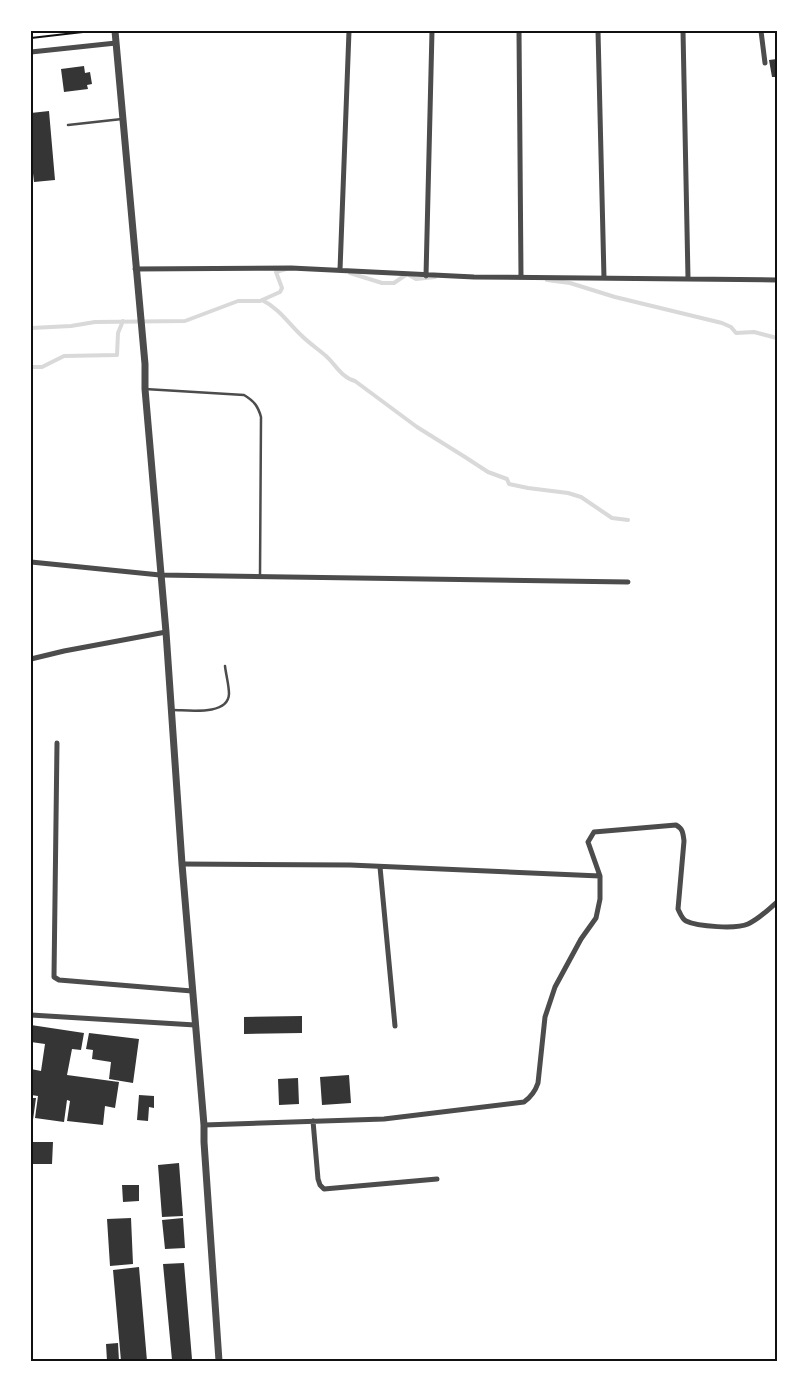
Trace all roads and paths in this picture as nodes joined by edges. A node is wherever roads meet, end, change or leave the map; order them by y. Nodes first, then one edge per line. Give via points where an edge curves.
1 (115, 31) edge
2 (350, 31) edge
3 (432, 31) edge
4 (519, 31) edge
5 (598, 31) edge
6 (683, 31) edge
7 (761, 31) edge
8 (83, 32) edge
9 (31, 38) edge
10 (116, 43) junction
11 (31, 52) edge
12 (765, 63) dead end
13 (124, 118) junction
14 (68, 125) dead end
15 (136, 269) junction
16 (340, 270) junction
17 (426, 276) junction
18 (522, 277) junction
19 (604, 278) junction
20 (688, 278) junction
21 (777, 280) edge
22 (145, 389) junction
23 (31, 562) edge
24 (160, 575) junction
25 (260, 578) junction
26 (628, 582) dead end
27 (166, 632) junction
28 (31, 658) edge
29 (225, 666) dead end
30 (171, 710) junction
31 (57, 743) dead end
32 (182, 864) junction
33 (380, 866) junction
34 (600, 876) junction
35 (777, 902) edge
36 (192, 991) junction
37 (31, 1015) edge
38 (195, 1026) junction
39 (395, 1026) dead end
40 (313, 1121) junction
41 (204, 1125) junction
42 (437, 1179) dead end
43 (219, 1361) edge

1 - 10 street
2 - 16 street
3 - 17 street
4 - 18 street
5 - 19 street
6 - 20 street
7 - 12 street
8 - 9 path
10 - 11 street
10 - 13 street
13 - 14 lane
13 - 15 street
15 - 16 street
15 - 22 street
16 - 17 street
17 - 18 street
18 - 19 street
19 - 20 street
20 - 21 street
22 - 24 street
22 - 25 lane via 244,395 258,405 261,417
23 - 24 street
24 - 25 street
24 - 27 street
25 - 26 street
27 - 28 street
27 - 30 street
29 - 30 lane via 229,694 223,706 212,710
30 - 32 street
31 - 36 street via 54,977
32 - 33 street
32 - 36 street
33 - 34 street
33 - 39 street
34 - 35 street via 588,842 594,832 676,825 683,833 678,908 686,921 735,927 754,920
34 - 40 street via 596,918 555,987 545,1017 538,1083 530,1098 524,1102 384,1119
36 - 38 street
37 - 38 street
38 - 41 street
40 - 41 street
40 - 42 street via 318,1179 324,1189
41 - 43 street

